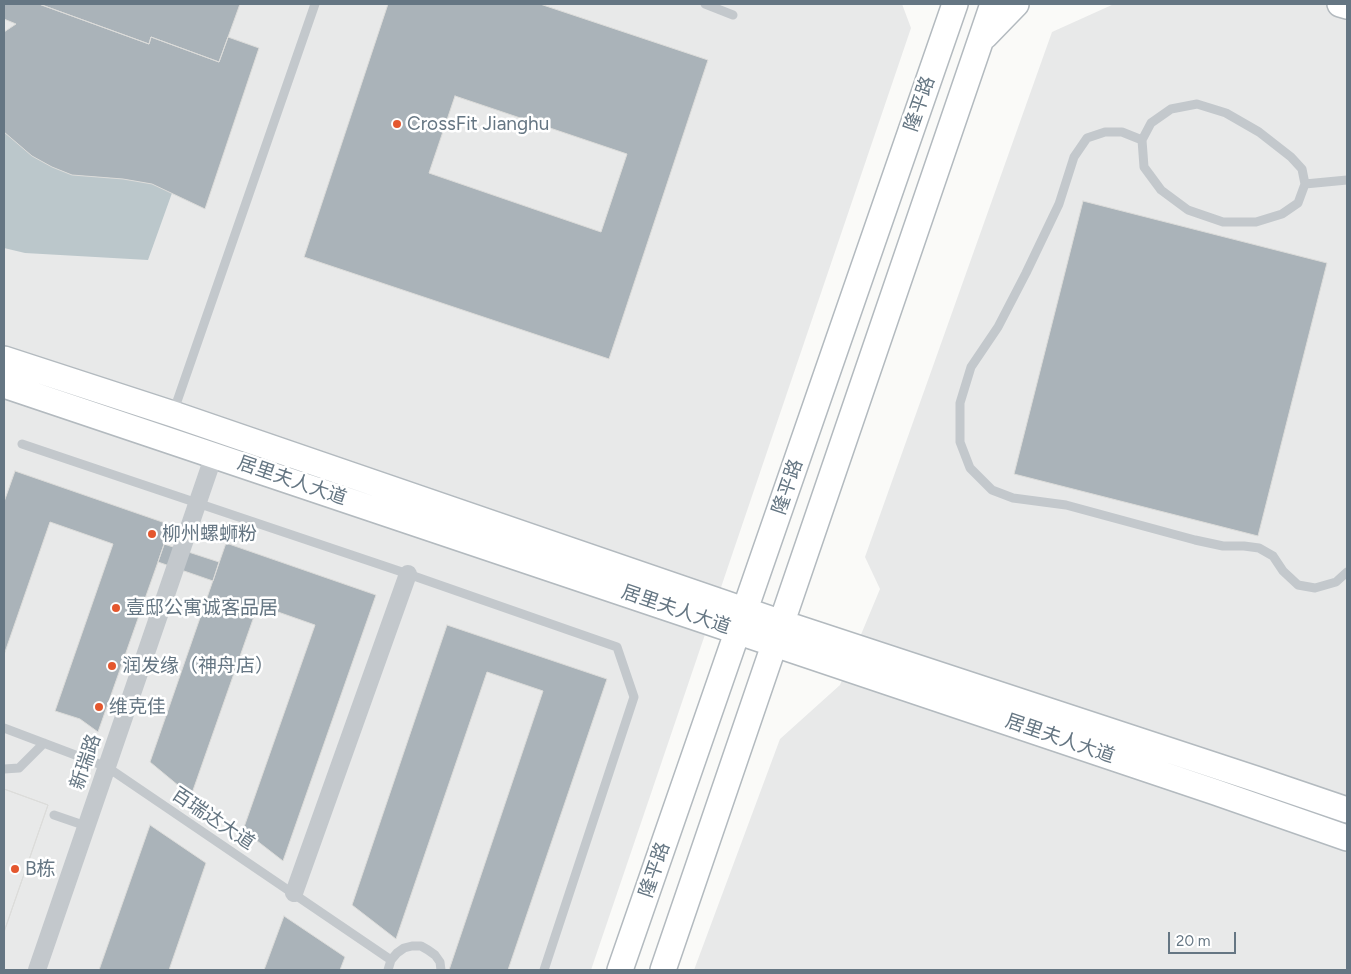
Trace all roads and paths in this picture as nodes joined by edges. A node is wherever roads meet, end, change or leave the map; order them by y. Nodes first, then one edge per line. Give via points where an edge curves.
1 (315, 4) edge
2 (705, 4) edge
3 (943, 4) edge
4 (955, 4) edge
5 (993, 4) edge
6 (1016, 4) edge
7 (1340, 4) edge
8 (1347, 6) edge
9 (733, 15) dead end
10 (980, 42) junction
11 (941, 46) junction
12 (1142, 140) junction
13 (1347, 180) edge
14 (1305, 184) junction
15 (4, 358) edge
16 (4, 385) edge
17 (173, 414) junction
18 (22, 444) dead end
19 (214, 454) junction
20 (198, 504) junction
21 (1347, 572) edge
22 (408, 574) junction
23 (741, 621) junction
24 (778, 633) junction
25 (4, 728) edge
26 (44, 743) junction
27 (107, 767) junction
28 (4, 769) edge
29 (1347, 810) edge
30 (54, 815) dead end
31 (86, 826) junction
32 (1347, 838) edge
33 (294, 893) junction
34 (392, 960) junction
35 (37, 970) edge
36 (388, 970) edge
37 (442, 970) edge
38 (544, 970) edge
39 (620, 970) edge
40 (663, 970) edge

1 - 17 lane
2 - 9 lane
3 - 11 street
4 - 11 street, 隆平路
5 - 10 street, 隆平路
6 - 10 street
7 - 8 street
10 - 24 street, 隆平路
11 - 23 street, 隆平路
12 - 14 lane via 1151,123 1171,109 1197,104 1226,113 1259,132 1291,157 1302,170
12 - 14 lane via 1144,167 1161,190 1188,210 1223,222 1256,222 1282,214 1298,203
12 - 21 lane via 1122,132 1105,132 1087,138 1074,157 1059,204 1026,273 998,327 971,366 960,403 960,442 970,468 992,490 1013,498 1066,505 1224,546 1259,548 1273,556 1282,571 1298,585 1315,588 1336,582
13 - 14 lane
15 - 17 street, 居里夫人大道
16 - 19 street, 居里夫人大道
17 - 23 street, 居里夫人大道
18 - 20 lane
19 - 20 street, 新瑞路
19 - 23 street, 居里夫人大道
20 - 22 lane
20 - 27 street, 新瑞路
22 - 33 street
22 - 38 lane via 617,647 632,689 634,697
23 - 24 street, 居里夫人大道
23 - 39 street, 隆平路
24 - 29 street, 居里夫人大道 via 1247,776
24 - 32 street, 居里夫人大道
24 - 40 street, 隆平路
25 - 26 lane, 百瑞达大道
26 - 27 lane, 百瑞达大道
26 - 28 lane via 19,768
27 - 31 street, 新瑞路
27 - 33 lane, 百瑞达大道
30 - 31 lane
31 - 35 street, 新瑞路
33 - 34 lane, 百瑞达大道
34 - 36 lane
34 - 37 lane via 404,948 421,946 435,955

